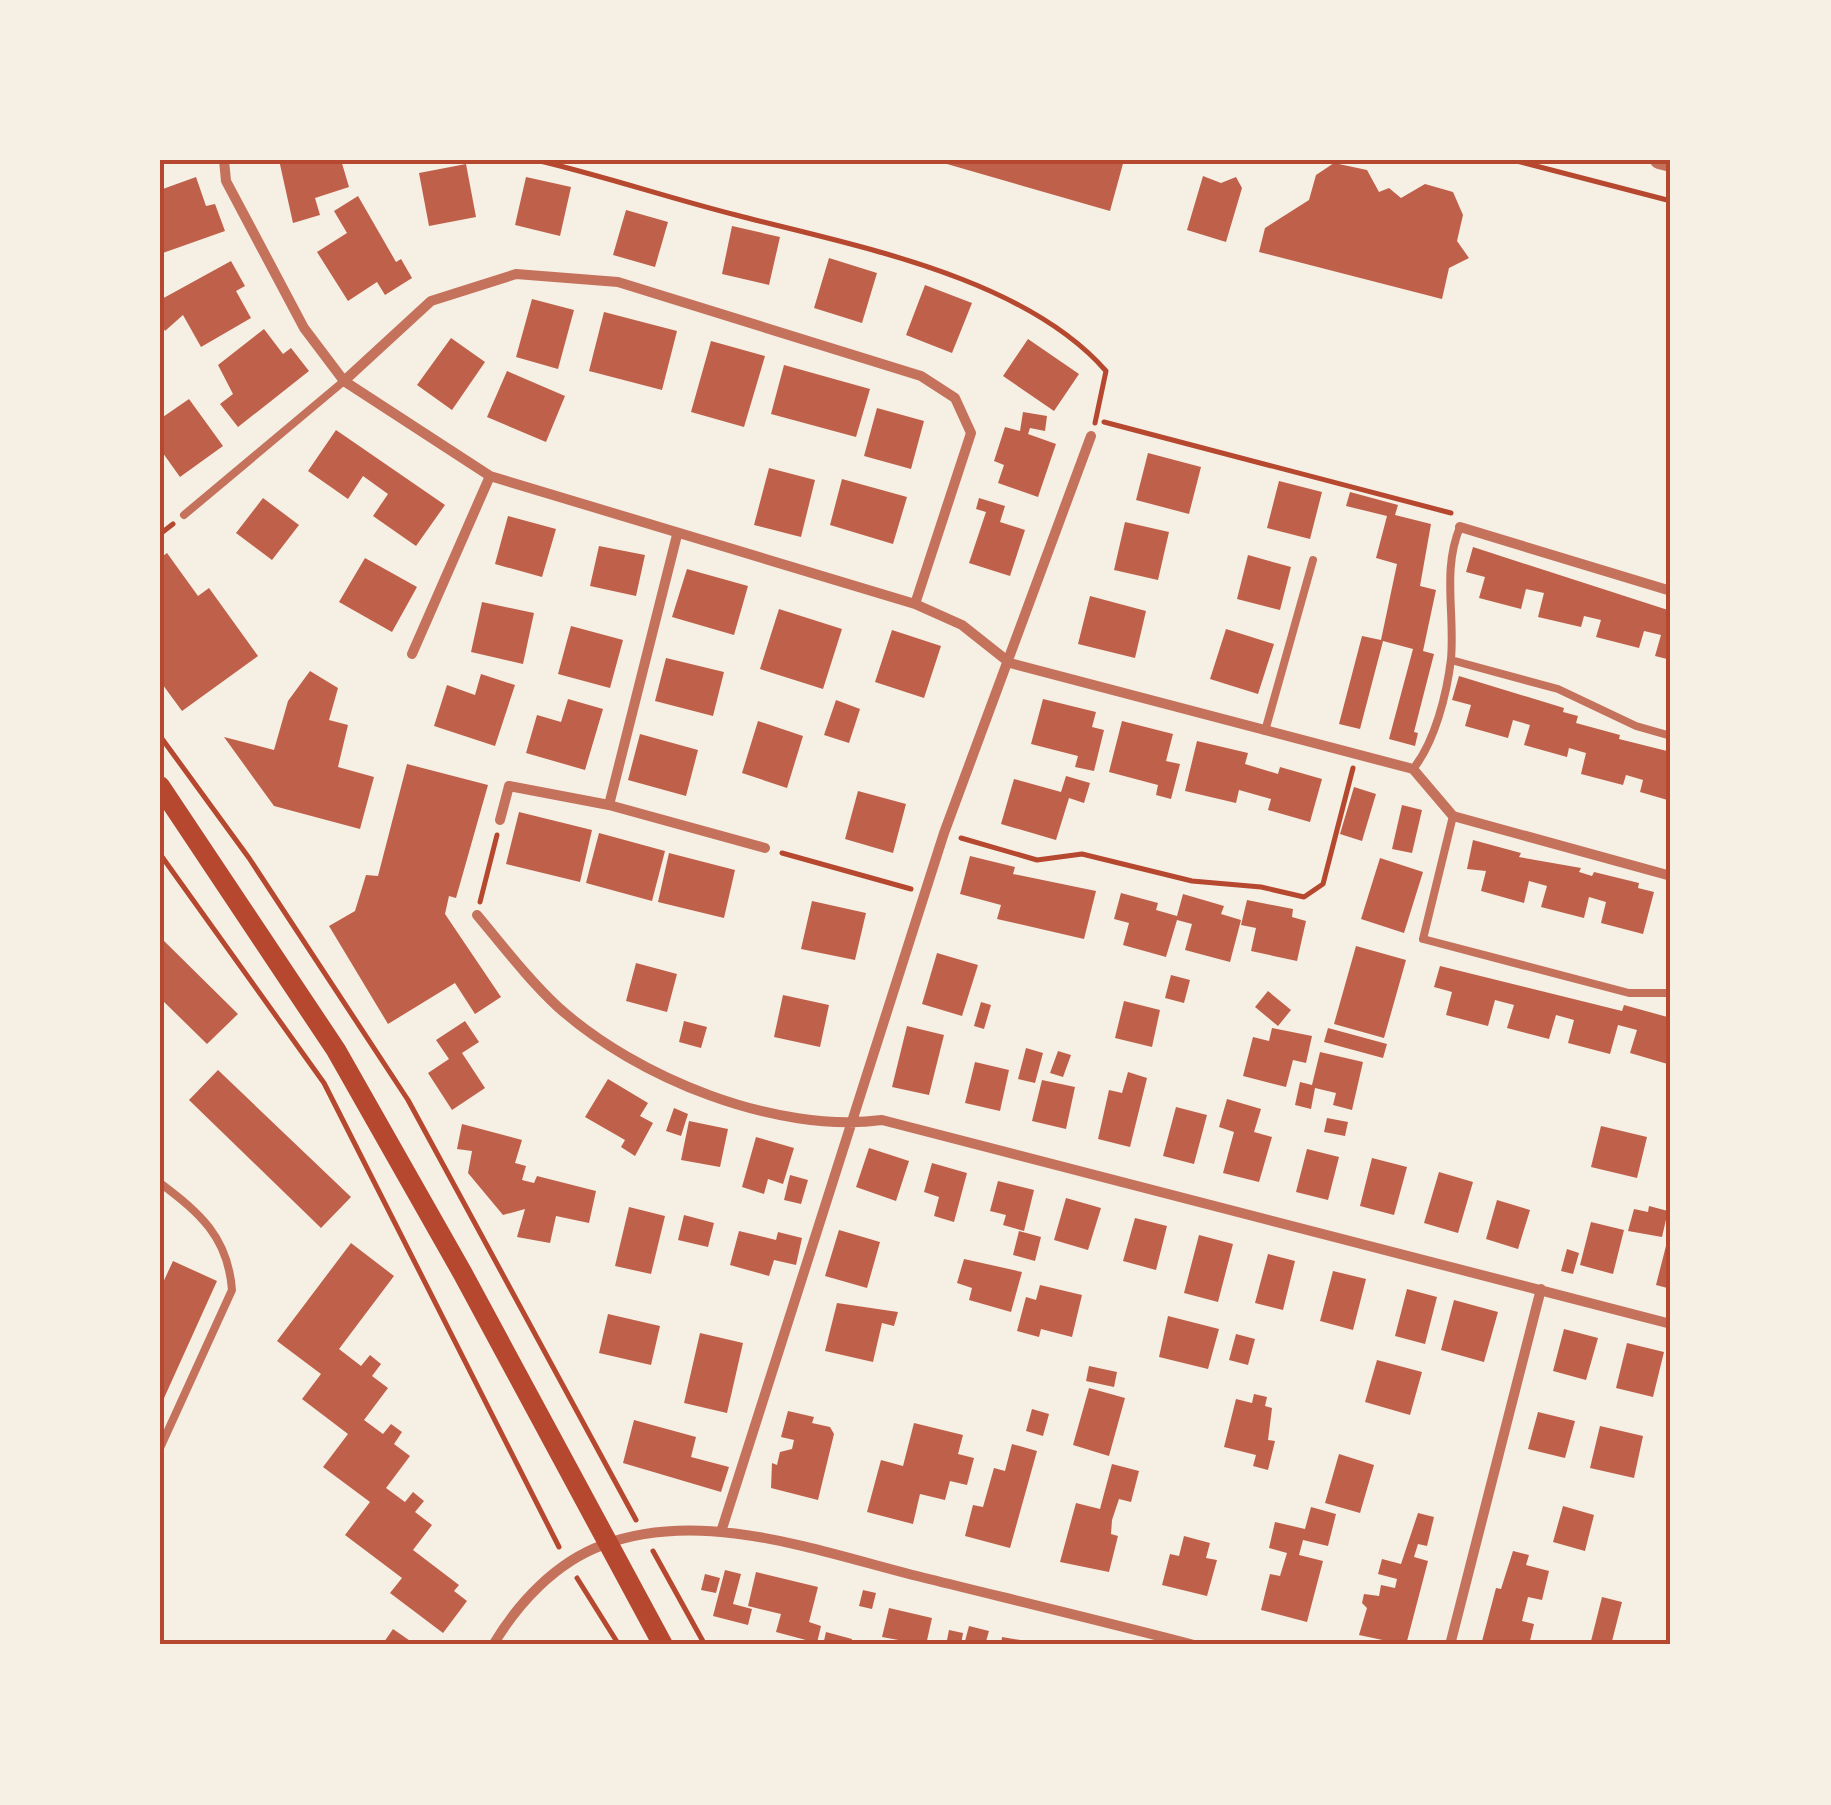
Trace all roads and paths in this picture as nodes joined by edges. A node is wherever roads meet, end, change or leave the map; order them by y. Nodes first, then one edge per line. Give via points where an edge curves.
1 (224, 160) edge
2 (536, 160) edge
3 (1514, 160) edge
4 (1660, 160) edge
5 (1671, 163) edge
6 (1671, 201) edge
7 (344, 381) junction
8 (1096, 420) junction
9 (1091, 436) joint
10 (490, 476) junction
11 (184, 515) dead end
12 (1460, 527) junction
13 (678, 535) junction
14 (1313, 560) dead end
15 (1671, 591) edge
16 (915, 604) junction
17 (412, 654) dead end
18 (1451, 660) junction
19 (1010, 663) junction
20 (1265, 732) junction
21 (160, 736) edge
22 (1671, 736) edge
23 (1356, 755) junction
24 (1413, 769) junction
25 (160, 786) edge
26 (609, 805) junction
27 (1453, 816) junction
28 (500, 820) joint
29 (944, 833) junction
30 (764, 848) joint
31 (160, 854) edge
32 (1671, 876) edge
33 (925, 893) junction
34 (477, 915) joint
35 (1671, 992) edge
36 (853, 1124) junction
37 (160, 1182) edge
38 (1542, 1289) junction
39 (1671, 1324) edge
40 (160, 1448) edge
41 (616, 1486) dead end
42 (535, 1506) dead end
43 (721, 1532) junction
44 (605, 1544) junction
45 (688, 1614) dead end
46 (614, 1637) dead end
47 (493, 1645) edge
48 (619, 1645) edge
49 (663, 1645) edge
50 (705, 1645) edge
51 (1194, 1645) edge
52 (1450, 1645) edge

1 - 7 street via 226,181 304,328
2 - 8 path via 826,236 1022,307 1106,371
3 - 6 path
4 - 5 street
7 - 10 street
7 - 11 lane
7 - 16 street via 431,300 516,274 618,282 920,376 955,398 971,433
8 - 9 path
8 - 12 path via 1441,508
9 - 19 street
10 - 13 street
10 - 17 street
12 - 15 street
12 - 18 lane via 1449,554
13 - 16 street
13 - 26 street
14 - 20 lane
16 - 19 street via 962,625
18 - 22 lane via 1558,689
18 - 24 lane via 1427,751
19 - 20 street
19 - 29 street
20 - 23 street
21 - 41 path via 408,1100
23 - 24 street
23 - 29 path via 1324,884 1304,897 1192,881 1082,854 1036,860
24 - 27 street
25 - 44 main road via 336,1050
26 - 28 street via 509,786
26 - 30 street
27 - 32 street
27 - 35 lane via 1423,940 1629,993
28 - 34 path
29 - 33 street
30 - 33 path
31 - 42 path via 324,1084
33 - 36 street
34 - 36 street via 560,1008 652,1070 781,1115
36 - 38 street via 882,1120
36 - 43 street
37 - 40 lane via 220,1237 232,1290
38 - 39 street
38 - 52 street
43 - 44 street via 644,1534
43 - 51 street
44 - 47 street via 548,1579 510,1616
44 - 49 main road
45 - 50 path
46 - 48 path

